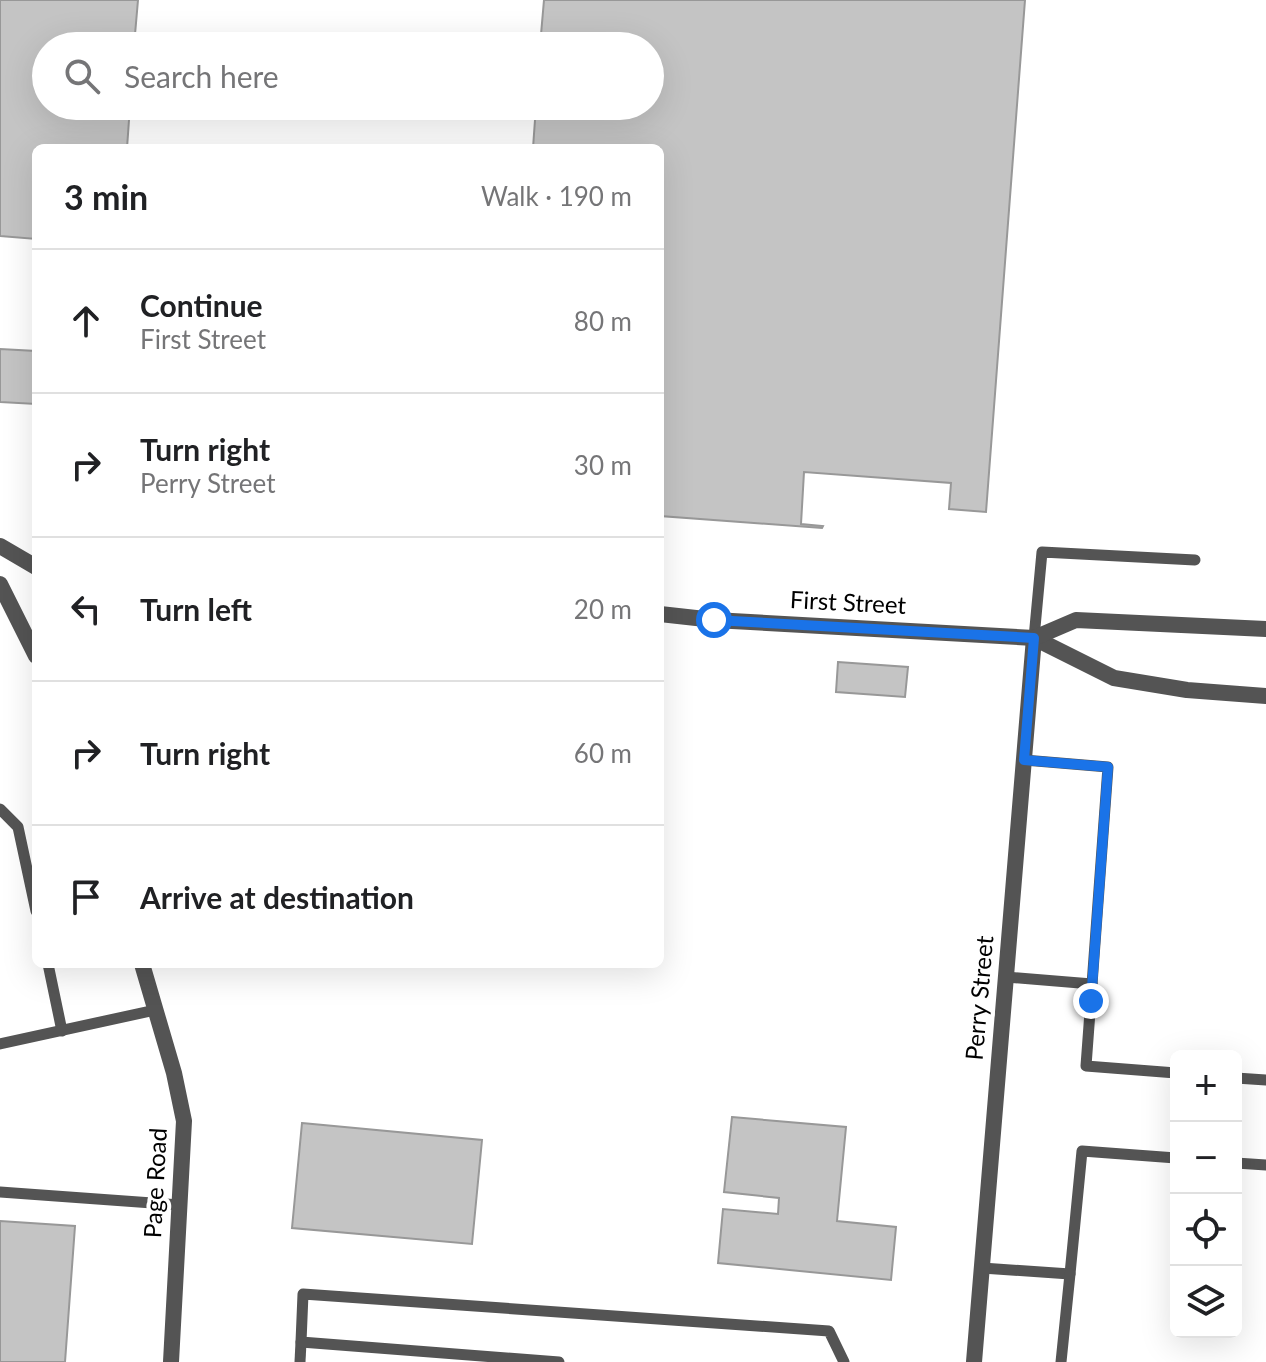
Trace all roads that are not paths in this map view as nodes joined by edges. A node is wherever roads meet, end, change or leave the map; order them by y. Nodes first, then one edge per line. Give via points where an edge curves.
1 (0, 546) edge
2 (1195, 560) dead end
3 (32, 565) edge
4 (0, 584) edge
5 (664, 614) edge
6 (1266, 629) edge
7 (1034, 638) junction
8 (32, 648) edge
9 (1266, 696) edge
10 (1024, 760) junction
11 (0, 809) edge
12 (32, 892) edge
13 (49, 968) edge
14 (143, 968) edge
15 (1006, 977) junction
16 (1092, 984) junction
17 (155, 1010) junction
18 (62, 1031) junction
19 (0, 1044) edge
20 (1170, 1073) edge
21 (1242, 1078) edge
22 (1266, 1080) edge
23 (1170, 1158) edge
24 (1242, 1163) edge
25 (1266, 1165) edge
26 (0, 1192) edge
27 (180, 1205) junction
28 (982, 1268) junction
29 (1070, 1274) junction
30 (301, 1342) junction
31 (171, 1362) edge
32 (300, 1362) edge
33 (559, 1362) edge
34 (844, 1362) edge
35 (974, 1362) edge
36 (1061, 1362) edge

1 - 3 street
2 - 7 lane via 1042,552
4 - 8 street
5 - 7 street, First Street
6 - 7 street, First Street via 1076,620
7 - 9 street, First Street via 1114,678
7 - 10 street, Perry Street
10 - 15 street, Perry Street
10 - 16 lane via 1108,767
11 - 12 lane via 18,827
13 - 18 lane
14 - 17 street, Page Road
15 - 16 lane
15 - 28 street, Perry Street
16 - 20 lane via 1086,1066
17 - 18 lane
17 - 27 street, Page Road via 184,1121
18 - 19 lane
21 - 22 lane
23 - 29 lane via 1082,1151
24 - 25 lane
26 - 27 lane
27 - 31 street, Page Road
28 - 29 lane
28 - 35 street, Perry Street
29 - 36 lane
30 - 32 lane
30 - 33 lane
30 - 34 lane via 303,1294 829,1331

